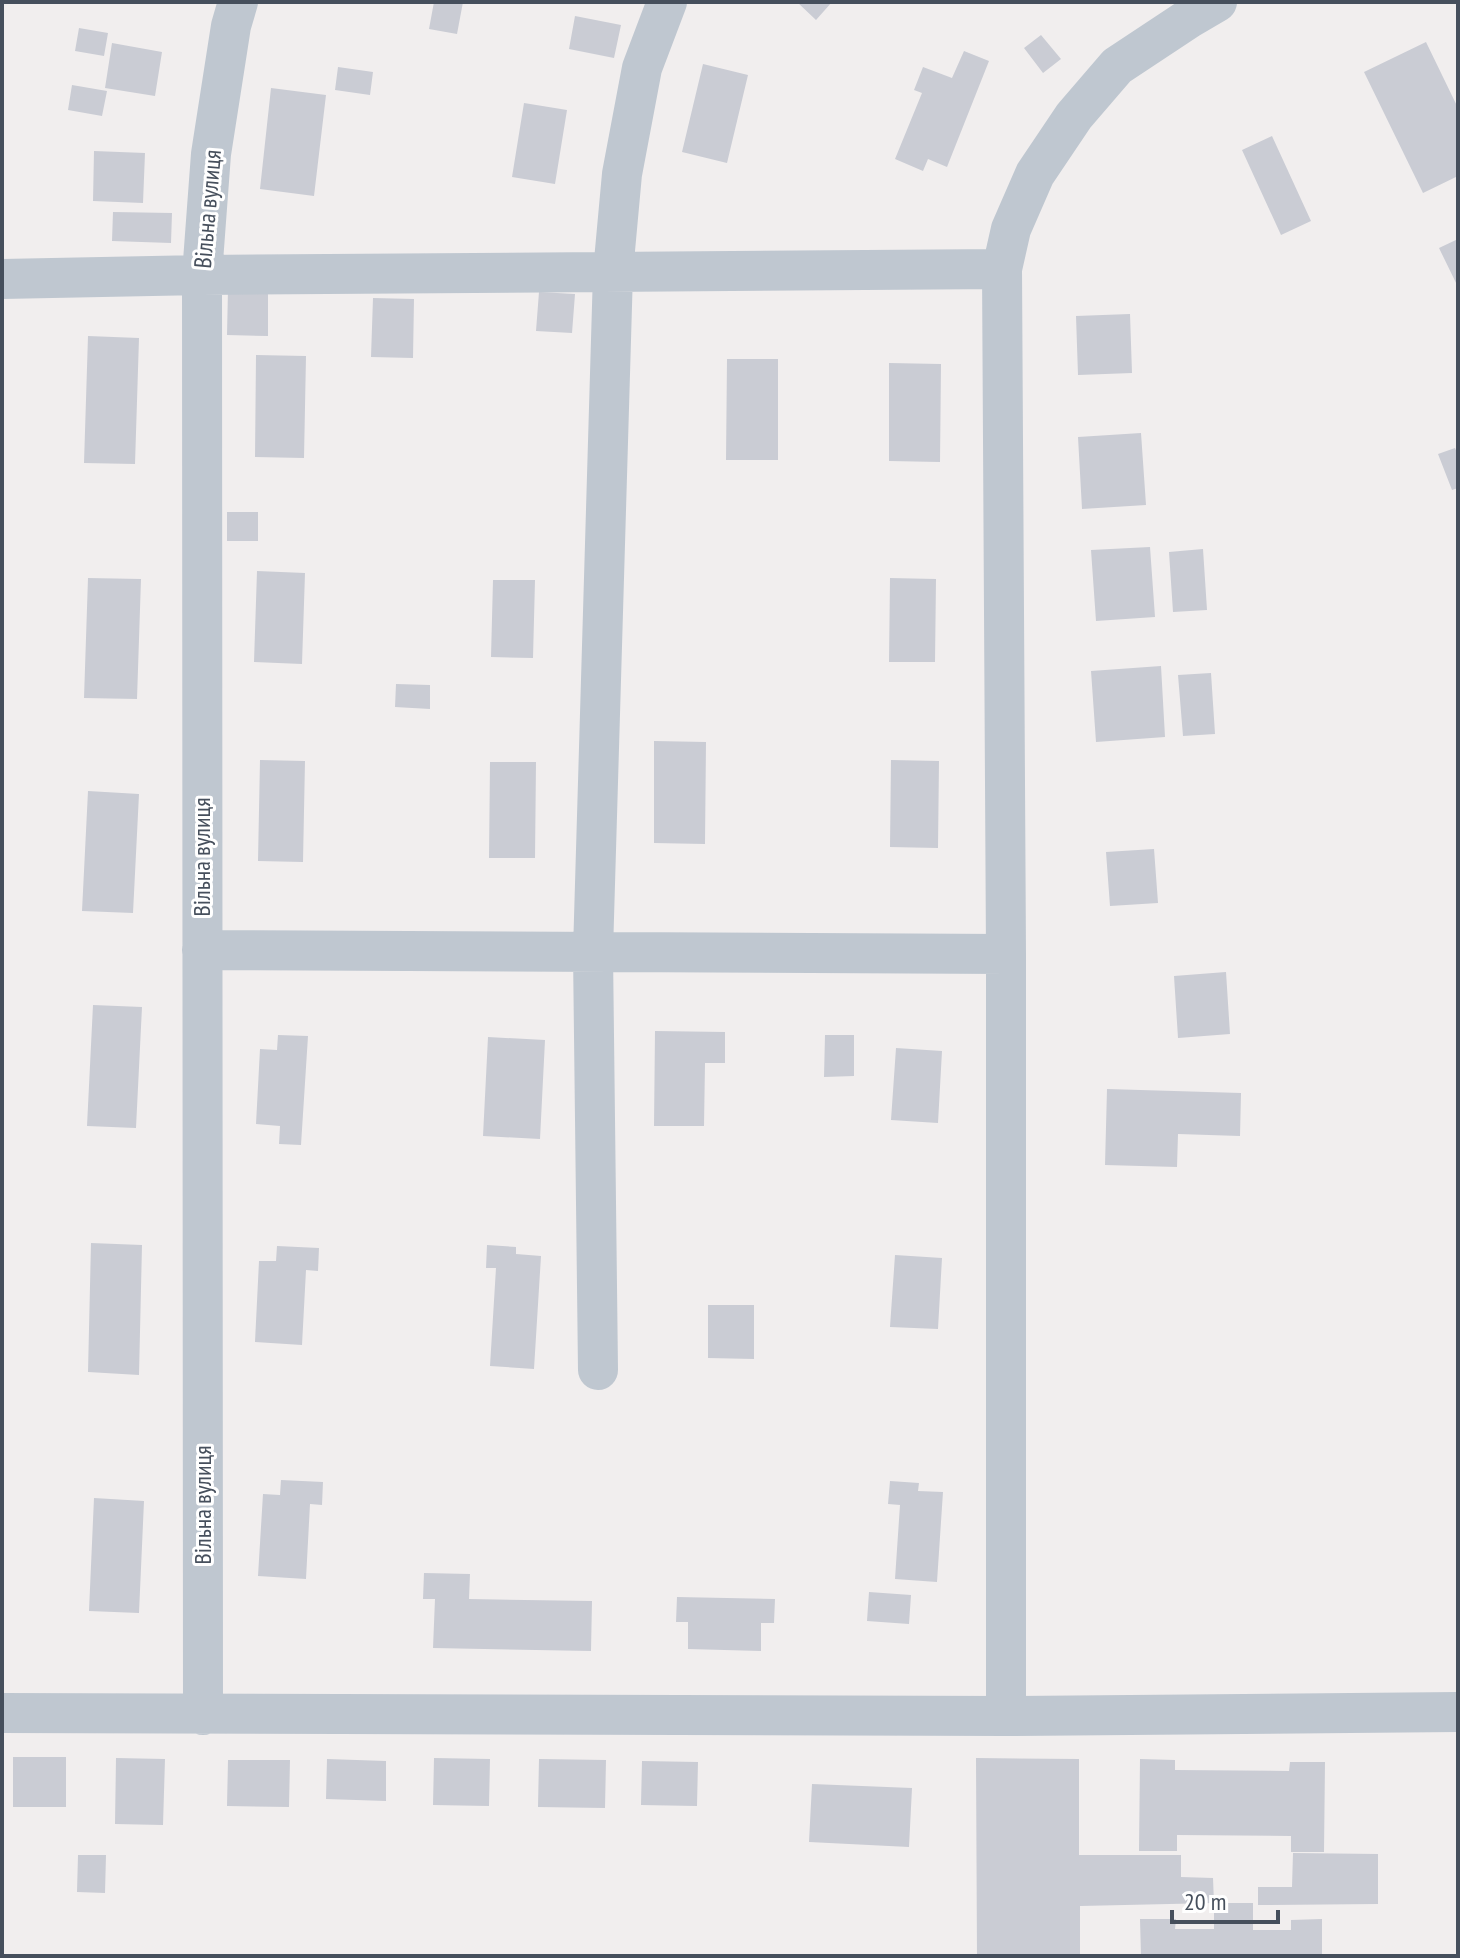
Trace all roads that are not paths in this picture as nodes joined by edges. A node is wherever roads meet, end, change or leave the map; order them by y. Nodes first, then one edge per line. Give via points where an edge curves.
1 (238, 2) edge
2 (667, 2) edge
3 (1217, 2) edge
4 (1002, 269) junction
5 (613, 272) junction
6 (202, 275) junction
7 (2, 279) edge
8 (202, 950) junction
9 (593, 952) junction
10 (1006, 954) junction
11 (598, 1370) dead end
12 (1458, 1712) edge
13 (2, 1713) edge
14 (203, 1715) junction
15 (1006, 1716) junction

1 - 6 street, Вільна вулиця via 211,154
2 - 5 street via 642,68 622,174
3 - 4 street via 1117,66 1074,116 1035,174 1011,229
4 - 5 street
4 - 10 street
5 - 6 street
5 - 9 street
6 - 7 street
6 - 8 street, Вільна вулиця
8 - 9 street
8 - 14 street, Вільна вулиця
9 - 10 street
9 - 11 street
10 - 15 street
12 - 15 street
13 - 14 street
14 - 15 street

